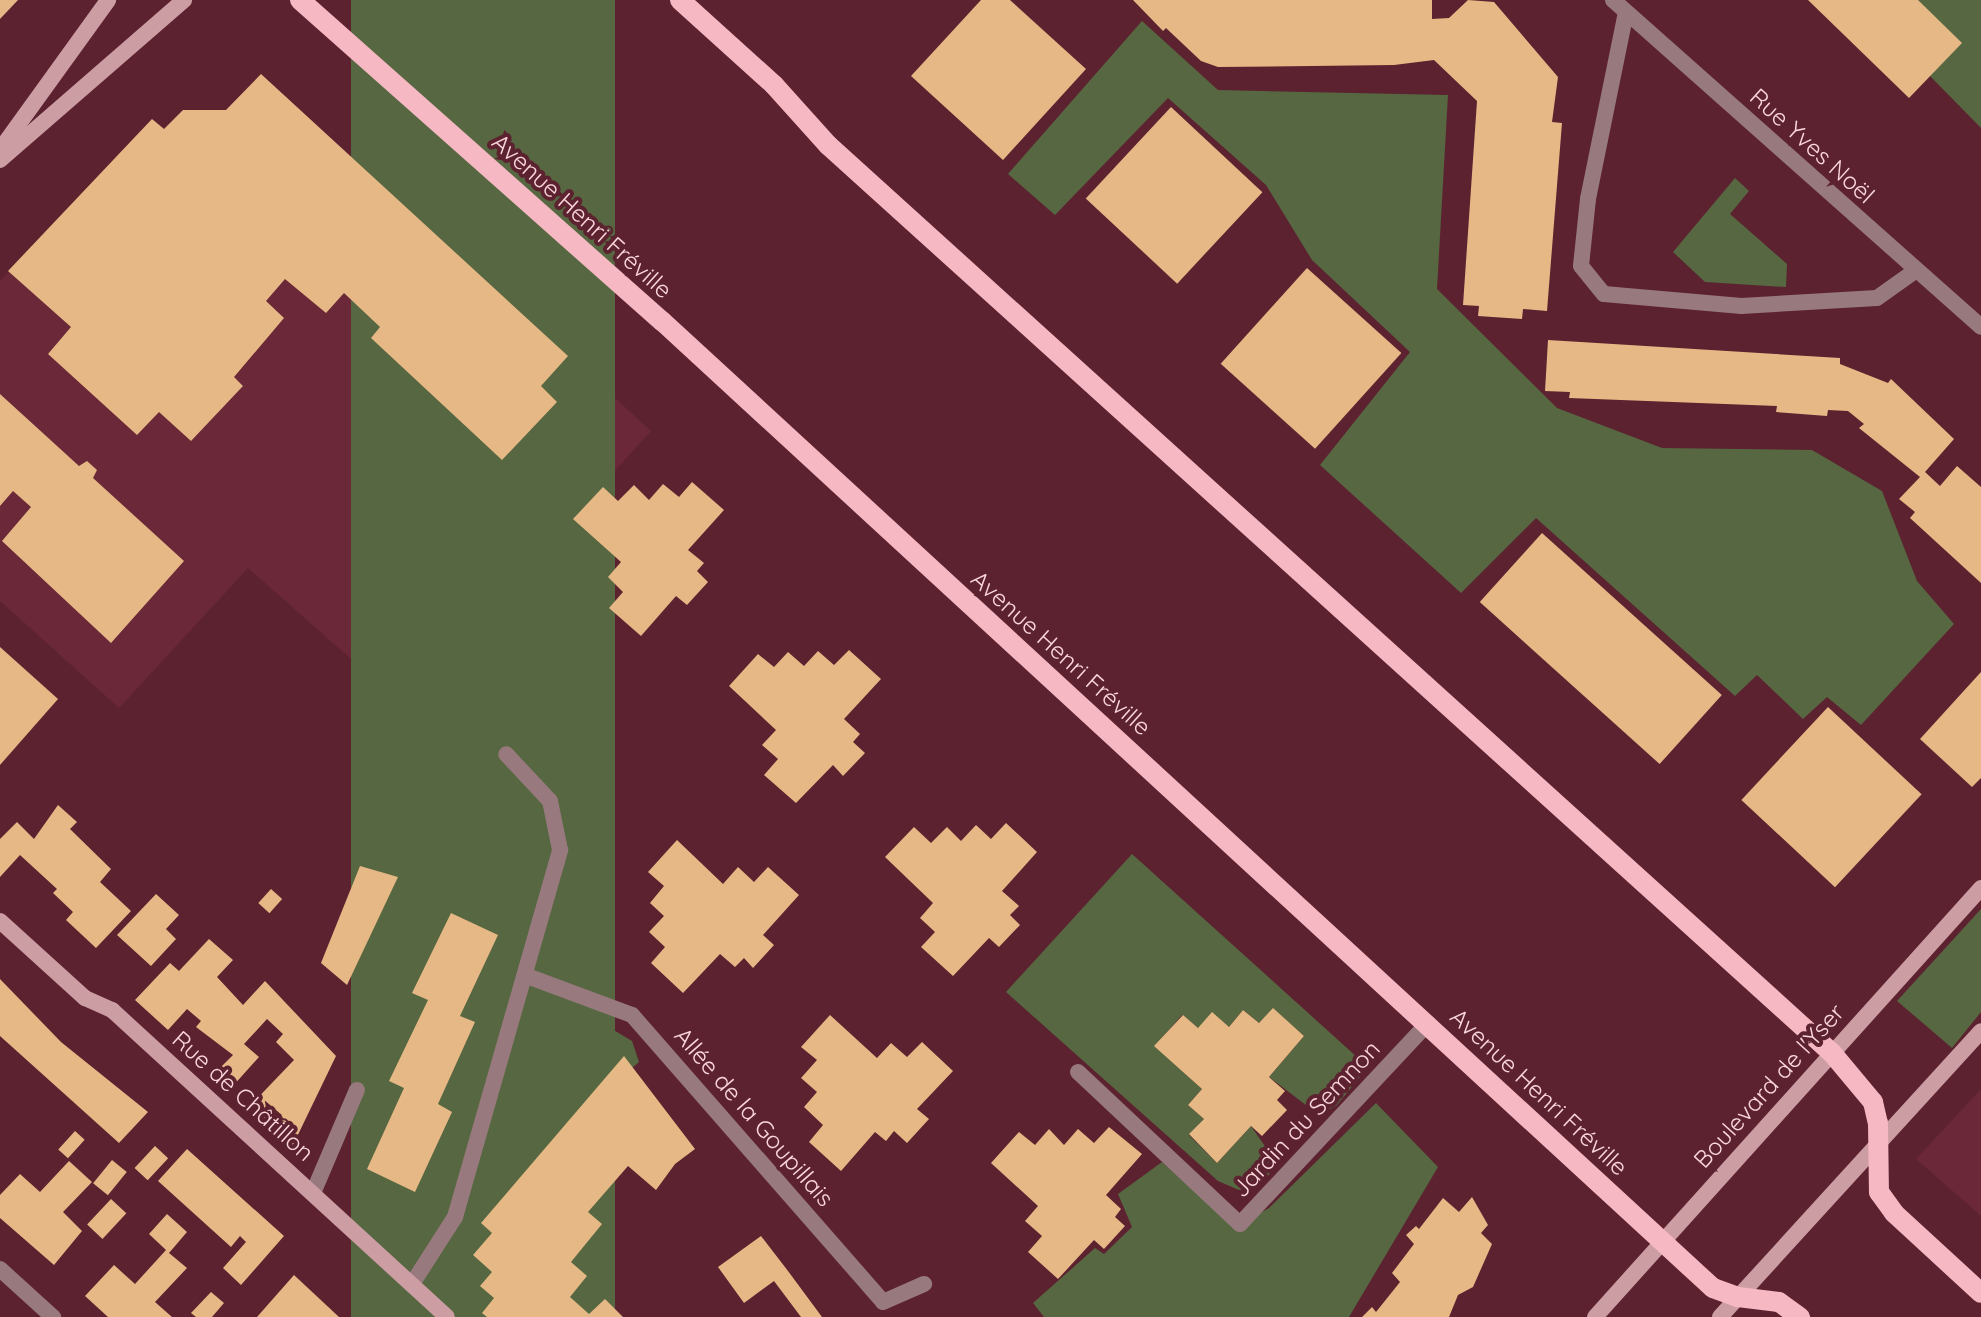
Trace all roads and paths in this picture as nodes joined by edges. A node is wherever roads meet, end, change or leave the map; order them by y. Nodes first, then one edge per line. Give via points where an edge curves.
1 (108, 0) edge
2 (184, 0) edge
3 (300, 0) edge
4 (680, 0) edge
5 (1613, 0) edge
6 (1626, 12) junction
7 (0, 150) edge
8 (0, 160) edge
9 (1915, 271) junction
10 (1981, 327) edge
11 (506, 754) dead end
12 (1981, 888) edge
13 (0, 921) edge
14 (527, 976) junction
15 (1428, 1023) junction
16 (1981, 1031) edge
17 (1832, 1053) junction
18 (1078, 1072) dead end
19 (357, 1090) dead end
20 (1879, 1148) junction
21 (313, 1193) junction
22 (1662, 1241) junction
23 (0, 1269) edge
24 (412, 1284) junction
25 (924, 1284) dead end
26 (1981, 1293) edge
27 (1738, 1297) junction
28 (438, 1314) edge
29 (53, 1317) edge
30 (1595, 1317) edge
31 (1720, 1317) edge
32 (1800, 1317) edge

1 - 7 street
2 - 8 street
3 - 15 main road, Avenue Henri Fréville via 662,321
4 - 17 main road via 774,85 828,145
5 - 6 street, Rue Yves Noël
6 - 9 street, Rue Yves Noël
6 - 9 street via 1588,199 1581,266 1604,294 1741,306 1877,298
9 - 10 street, Rue Yves Noël
11 - 14 street via 550,801 560,850
12 - 17 street, Boulevard de l'Yser
13 - 21 street, Rue de Châtillon via 85,998 112,1010
14 - 24 street via 455,1217
14 - 25 street, Allée de la Goupillais via 632,1015 883,1302
15 - 18 street, Jardin du Semnon via 1240,1224
15 - 22 main road, Avenue Henri Fréville
16 - 20 street
17 - 20 main road via 1873,1102
17 - 22 street, Boulevard de l'Yser
19 - 21 street
20 - 26 main road via 1879,1192 1894,1213
20 - 27 street
21 - 24 street, Rue de Châtillon
22 - 27 main road, Avenue Henri Fréville via 1713,1288
22 - 30 street, Boulevard de l'Yser
23 - 29 street
24 - 28 street, Rue de Châtillon
27 - 31 street
27 - 32 main road, Avenue Henri Fréville via 1779,1302

